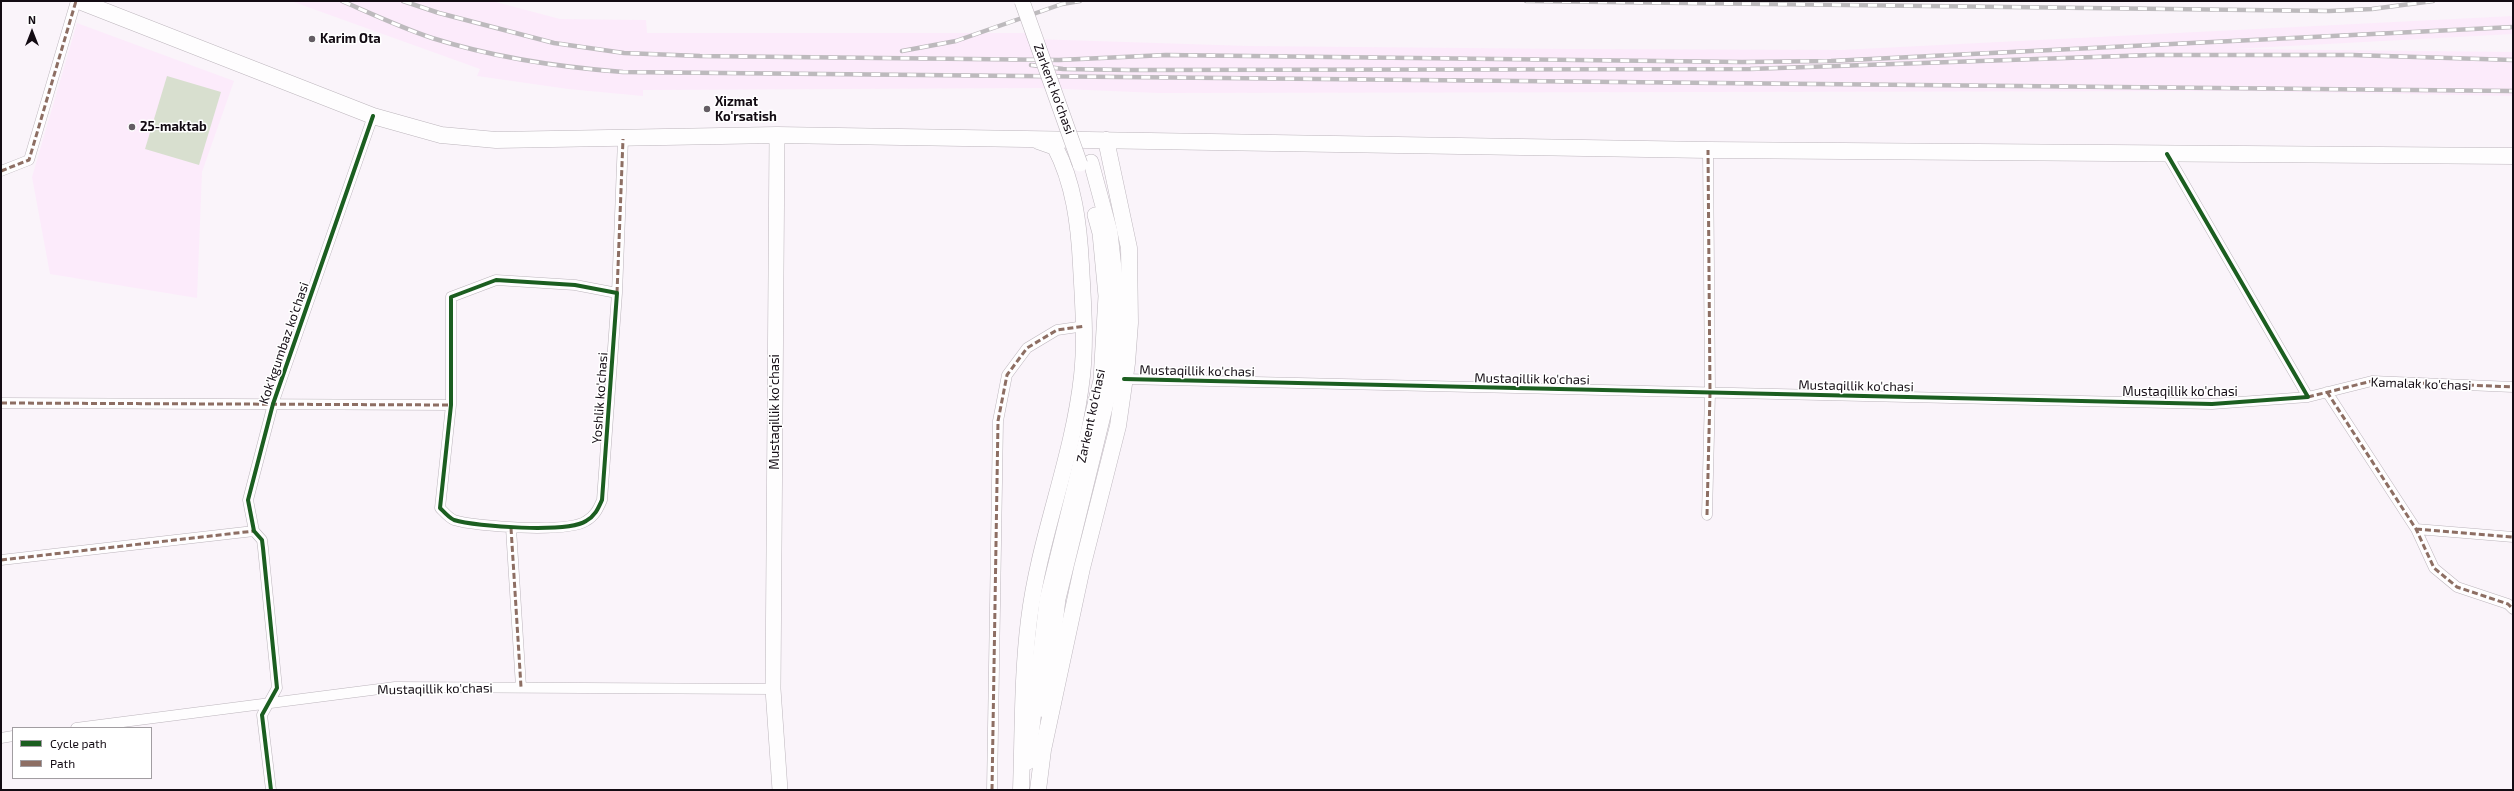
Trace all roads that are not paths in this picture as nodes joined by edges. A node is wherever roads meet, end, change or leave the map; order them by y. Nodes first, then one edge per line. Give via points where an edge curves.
1 (76, 1) edge
2 (79, 1) edge
3 (1022, 1) edge
4 (1032, 1) edge
5 (373, 116) junction
6 (777, 135) junction
7 (623, 139) junction
8 (1028, 139) junction
9 (1106, 140) junction
10 (1708, 150) junction
11 (2167, 154) junction
12 (2513, 156) edge
13 (1086, 163) junction
14 (1, 171) edge
15 (618, 293) junction
16 (1085, 326) junction
17 (1124, 379) junction
18 (2513, 388) edge
19 (1710, 392) junction
20 (2327, 392) junction
21 (2308, 397) junction
22 (1, 403) edge
23 (273, 404) junction
24 (451, 405) junction
25 (1707, 515) dead end
26 (511, 528) junction
27 (2416, 529) junction
28 (254, 531) junction
29 (2513, 537) edge
30 (1, 560) edge
31 (2513, 609) edge
32 (521, 687) junction
33 (773, 689) junction
34 (270, 703) junction
35 (84, 727) edge
36 (12, 736) edge
37 (1, 738) edge
38 (271, 790) edge
39 (780, 790) edge
40 (992, 790) edge
41 (1021, 790) edge
42 (1025, 790) edge
43 (1037, 790) edge

1 - 14 street via 29,160
2 - 5 main road
3 - 13 main road, Zarkent ko'chasi, bridge
4 - 13 main road, Zarkent ko'chasi
5 - 7 main road via 418,130 464,138
5 - 23 street, Kok'kgumbaz ko'chasi
6 - 7 main road
6 - 8 main road
6 - 33 main road, Mustaqillik ko'chasi
7 - 15 street, Yoshlik ko'chasi
8 - 9 main road
8 - 16 main road via 1055,148 1064,165 1079,232
9 - 10 main road
9 - 17 main road via 1129,248 1130,323
10 - 11 main road
10 - 19 street
11 - 12 main road
11 - 21 street
13 - 42 main road, Zarkent ko'chasi via 1100,233 1106,296 1101,380 1047,600
13 - 43 main road, Zarkent ko'chasi via 1110,232 1117,296 1112,380 1058,599
15 - 24 street, Yoshlik ko'chasi via 575,284 496,280 451,297
15 - 26 street, Yoshlik ko'chasi via 604,486 597,512 585,522 573,525
16 - 40 street via 1057,330 1041,338 1027,348 1007,375 998,421
16 - 41 main road via 1082,377 1069,444 1042,548 1029,620 1022,724
17 - 19 street, Mustaqillik ko'chasi
17 - 43 main road via 1118,426 1082,568 1043,750
18 - 20 street, Kamalak ko'chasi via 2372,381
19 - 21 street, Mustaqillik ko'chasi via 2212,404
19 - 25 street
20 - 21 street, Kamalak ko'chasi
20 - 27 street
22 - 23 street
23 - 24 street
23 - 28 street, Kok'kgumbaz ko'chasi via 248,500
24 - 26 street, Yoshlik ko'chasi via 440,508 453,520
26 - 32 street
27 - 29 street
27 - 31 street via 2434,568 2457,587 2508,604
28 - 30 street
28 - 34 street, Kok'kgumbaz ko'chasi via 262,540 277,688
32 - 33 street, Mustaqillik ko'chasi
32 - 34 street, Mustaqillik ko'chasi via 395,687
33 - 39 main road, Mustaqillik ko'chasi
34 - 35 street, Mustaqillik ko'chasi
34 - 38 street, Kok'kgumbaz ko'chasi via 262,715
36 - 37 street

